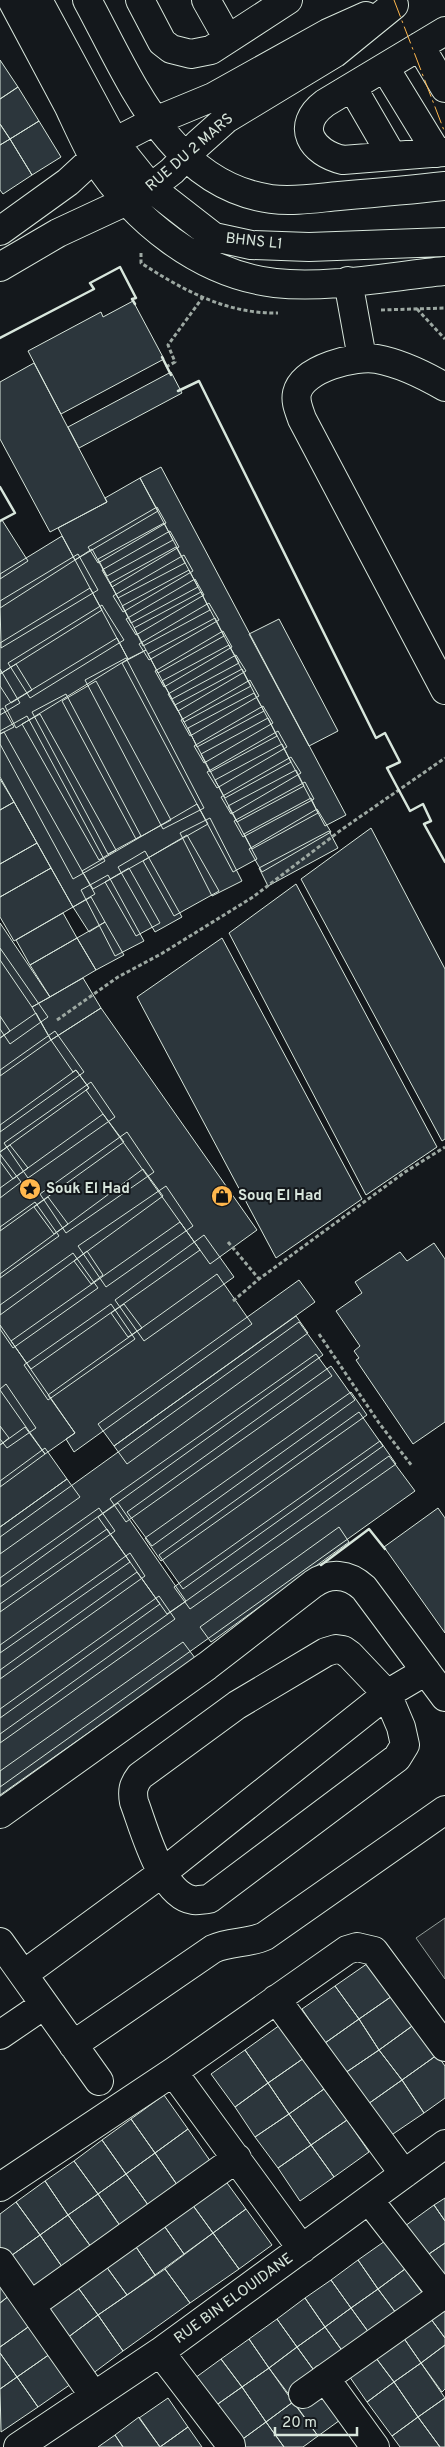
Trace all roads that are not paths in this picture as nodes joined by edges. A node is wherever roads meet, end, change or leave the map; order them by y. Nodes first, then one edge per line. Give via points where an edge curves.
1 (12, 0) edge
2 (38, 0) edge
3 (53, 0) edge
4 (87, 0) edge
5 (140, 0) edge
6 (206, 0) edge
7 (288, 0) edge
8 (397, 2) edge
9 (445, 31) edge
10 (228, 39) junction
11 (420, 46) junction
12 (385, 68) junction
13 (352, 87) junction
14 (445, 88) edge
15 (155, 121) junction
16 (111, 146) junction
17 (441, 152) edge
18 (392, 156) junction
19 (185, 158) junction
20 (445, 186) edge
21 (146, 191) junction
22 (445, 228) edge
23 (0, 231) edge
24 (445, 242) edge
25 (0, 267) edge
26 (445, 271) edge
27 (348, 281) junction
28 (362, 358) junction
29 (445, 387) edge
30 (445, 690) edge
31 (426, 1671) junction
32 (387, 1694) junction
33 (445, 1697) edge
34 (445, 1810) edge
35 (0, 1814) edge
36 (162, 1874) junction
37 (0, 1942) edge
38 (24, 1974) junction
39 (276, 1999) junction
40 (44, 2005) junction
41 (0, 2035) edge
42 (73, 2045) junction
43 (445, 2047) edge
44 (173, 2072) junction
45 (99, 2082) dead end
46 (445, 2144) edge
47 (237, 2158) junction
48 (404, 2174) junction
49 (0, 2187) edge
50 (369, 2200) junction
51 (302, 2249) junction
52 (0, 2262) edge
53 (31, 2305) junction
54 (160, 2352) junction
55 (325, 2378) junction
56 (303, 2394) dead end
57 (94, 2396) junction
58 (231, 2446) edge
59 (18, 2447) edge
60 (374, 2447) edge

1 - 16 street
2 - 16 street, BHNS L1
3 - 16 street, BHNS L1
4 - 15 street
5 - 10 street via 156,33 170,48 201,54
6 - 10 street
7 - 10 street
8 - 15 street, RUE DU 2 MARS via 328,33 213,97
8 - 19 street, RUE DU 2 MARS via 335,53 226,119
9 - 11 street
11 - 12 street
11 - 14 street
12 - 13 street
12 - 17 street
13 - 18 street
13 - 18 street via 317,109 309,127 314,146 343,160
15 - 16 street, RUE DU 2 MARS
15 - 19 street
16 - 21 street
16 - 21 street, BHNS L1
16 - 23 street, RUE DU 2 MARS
17 - 18 street
19 - 20 street via 199,170 236,190 273,200
19 - 21 street, RUE DU 2 MARS
21 - 22 street, BHNS L1 via 215,226 275,240
21 - 24 street, BHNS L1 via 214,238 309,247
21 - 25 street, RUE DU 2 MARS
21 - 27 street via 165,236 191,254 236,274 277,283
26 - 27 street
27 - 28 street
28 - 29 street via 389,362
28 - 30 street via 336,364 307,377 297,392 298,409
31 - 32 street
31 - 33 street
31 - 35 street via 358,1583 343,1576 327,1576
32 - 36 street
32 - 36 street via 405,1745 397,1758 209,1898 193,1900 176,1891
32 - 36 street via 343,1650 326,1652 237,1705 140,1776 134,1783 134,1802
34 - 42 street via 265,1936 213,1949
36 - 38 street
37 - 38 street
38 - 40 street
39 - 43 street via 347,1950 366,1947 374,1951
39 - 44 street
39 - 48 street
40 - 41 street
40 - 42 street
42 - 45 street
44 - 47 street
44 - 49 street
46 - 48 street, RUE BIN ELOUIDANE
47 - 51 street
47 - 53 street
48 - 50 street, RUE BIN ELOUIDANE
50 - 51 street, RUE BIN ELOUIDANE
50 - 55 street via 436,2286 437,2299
51 - 54 street, RUE BIN ELOUIDANE
52 - 53 street
53 - 57 street
54 - 57 street, RUE BIN ELOUIDANE
54 - 58 street
55 - 56 street
55 - 60 street
57 - 59 street, RUE BIN ELOUIDANE

